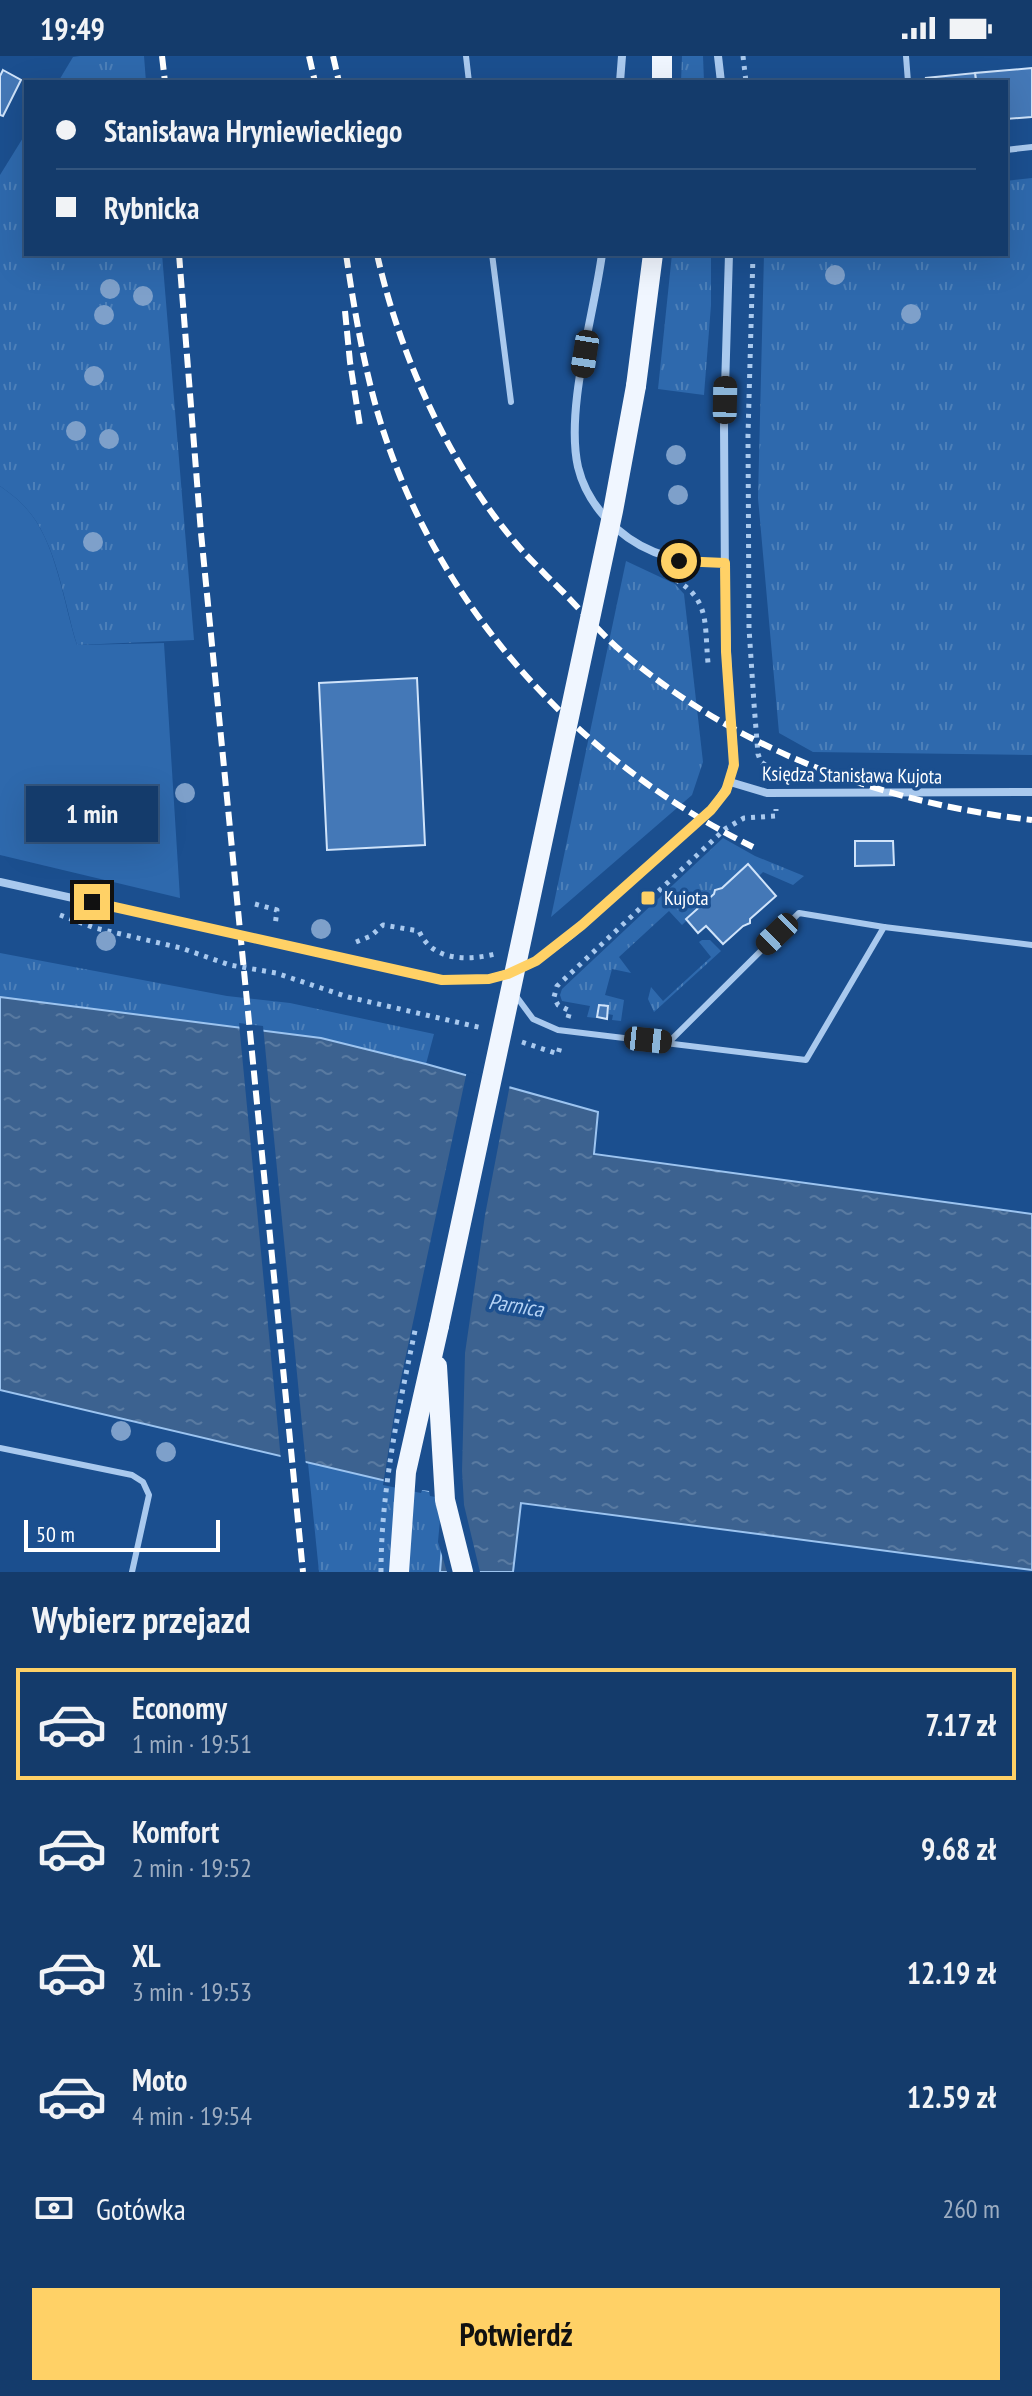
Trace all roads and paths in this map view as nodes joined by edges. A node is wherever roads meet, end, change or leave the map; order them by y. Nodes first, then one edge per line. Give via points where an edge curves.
1 (466, 56) edge
2 (622, 56) edge
3 (662, 56) edge
4 (718, 56) edge
5 (743, 56) edge
6 (906, 56) edge
7 (469, 80) edge
8 (620, 80) edge
9 (662, 80) edge
10 (721, 80) edge
11 (746, 80) edge
12 (908, 80) edge
13 (1032, 147) edge
14 (1008, 150) edge
15 (492, 256) edge
16 (602, 256) edge
17 (653, 256) edge
18 (729, 256) edge
19 (753, 256) edge
20 (511, 402) dead end
21 (725, 563) junction
22 (658, 571) dead end
23 (709, 668) dead end
24 (764, 765) dead end
25 (730, 782) junction
26 (1032, 792) edge
27 (776, 806) dead end
28 (0, 882) edge
29 (255, 904) dead end
30 (46, 912) dead end
31 (884, 927) junction
32 (287, 929) dead end
33 (346, 942) dead end
34 (1032, 945) edge
35 (502, 952) dead end
36 (508, 974) junction
37 (567, 1020) dead end
38 (493, 1030) dead end
39 (517, 1039) dead end
40 (669, 1042) junction
41 (561, 1044) dead end
42 (439, 1326) junction
43 (0, 1448) edge
44 (132, 1572) edge
45 (399, 1572) edge
46 (463, 1572) edge

1 - 7 lane
2 - 8 street
3 - 9 main road
4 - 10 street
5 - 11 path
6 - 12 lane
13 - 14 lane
15 - 20 lane
16 - 21 street via 575,415 582,479 608,521 646,548 684,562
17 - 42 main road, bridge via 613,511
18 - 21 street
19 - 24 path via 750,649 758,749
21 - 25 street via 734,753
22 - 23 path via 688,586 699,600
25 - 26 street, Księdza Stanisława Kujota via 767,793
25 - 36 street via 711,810 582,925 536,961
27 - 37 path via 776,816 743,818 722,831 557,986 554,997 570,1011
28 - 36 street via 420,976 470,981
29 - 32 path via 277,910 274,927
30 - 38 path via 348,997
31 - 34 lane
31 - 40 lane via 799,913
31 - 40 lane via 806,1060
33 - 35 path via 366,939 383,925 419,931 428,946 445,956 475,958
36 - 40 lane via 525,1011 544,1025
39 - 41 path via 558,1054
42 - 45 main road via 406,1472
42 - 46 main road via 442,1469
43 - 44 lane via 132,1475 143,1482 149,1495

